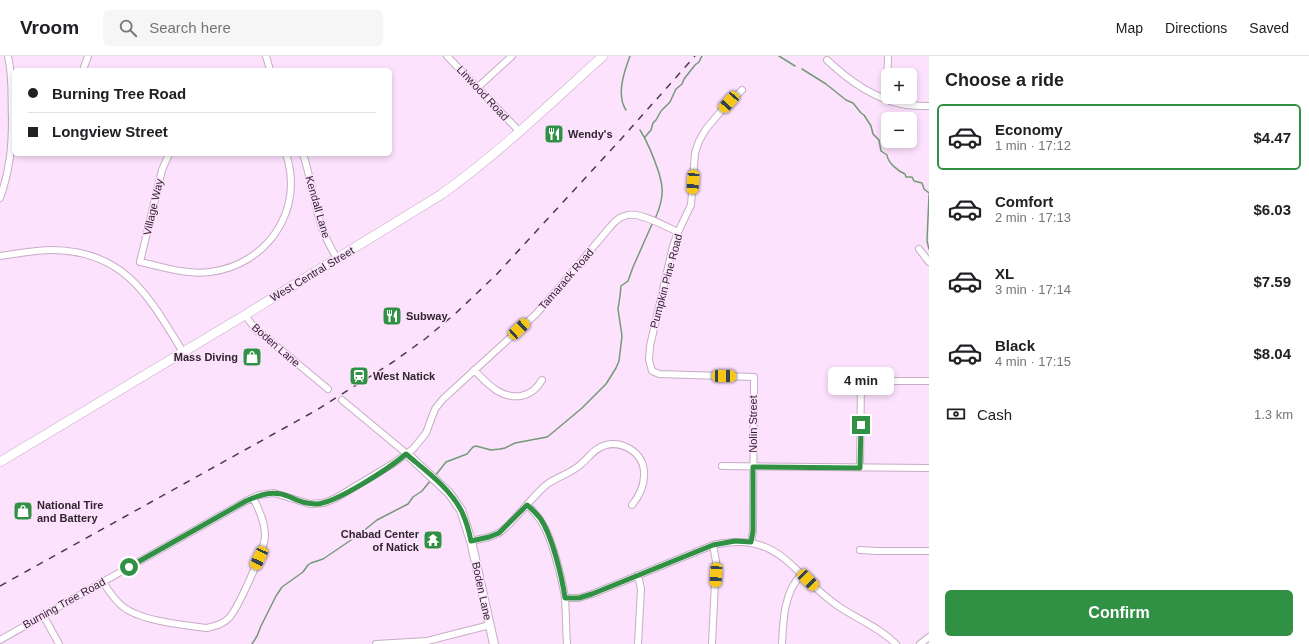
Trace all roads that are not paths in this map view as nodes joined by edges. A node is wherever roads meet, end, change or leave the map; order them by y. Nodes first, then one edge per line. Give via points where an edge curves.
1 (8, 56) edge
2 (88, 56) edge
3 (266, 56) edge
4 (447, 56) edge
5 (512, 56) edge
6 (603, 56) edge
7 (888, 56) edge
8 (827, 60) dead end
9 (84, 68) edge
10 (269, 68) edge
11 (888, 68) edge
12 (12, 85) edge
13 (478, 87) junction
14 (742, 90) dead end
15 (881, 96) edge
16 (901, 104) edge
17 (929, 106) edge
18 (12, 131) edge
19 (519, 131) junction
20 (168, 156) edge
21 (287, 156) edge
22 (303, 156) edge
23 (0, 198) edge
24 (678, 232) junction
25 (919, 248) dead end
26 (0, 256) edge
27 (337, 258) junction
28 (929, 262) edge
29 (245, 315) junction
30 (183, 352) junction
31 (474, 370) junction
32 (754, 377) joint
33 (542, 380) dead end
34 (929, 381) edge
35 (328, 389) dead end
36 (342, 400) dead end
37 (406, 454) junction
38 (1, 458) edge
39 (722, 466) dead end
40 (753, 467) junction
41 (860, 468) junction
42 (929, 468) edge
43 (253, 498) junction
44 (527, 505) junction
45 (632, 505) dead end
46 (471, 541) junction
47 (751, 542) junction
48 (713, 545) junction
49 (860, 550) dead end
50 (929, 552) edge
51 (802, 574) junction
52 (638, 575) junction
53 (103, 582) junction
54 (565, 598) junction
55 (43, 615) junction
56 (490, 625) junction
57 (929, 636) edge
58 (0, 640) edge
59 (59, 644) edge
60 (376, 644) edge
61 (494, 644) edge
62 (567, 644) edge
63 (638, 644) edge
64 (712, 644) edge
65 (782, 644) edge
66 (896, 644) edge
67 (920, 644) edge

1 - 12 street
2 - 9 street
3 - 10 street
4 - 13 street, Linwood Road
5 - 13 street
6 - 19 main road, West Central Street
7 - 11 street
8 - 15 street via 859,84
13 - 19 street, Linwood Road
14 - 24 street, Pumpkin Pine Road via 722,110 699,140 691,205
16 - 17 street
18 - 23 street via 10,160
19 - 27 main road, West Central Street via 442,194
20 - 21 street, Village Way via 161,174 140,262 183,272 209,272 232,267 266,245 276,233 288,205 291,177
22 - 27 street, Kendall Lane via 321,227
24 - 31 street, Tamarack Road via 648,218 628,214 614,223 543,306
24 - 32 street, Pumpkin Pine Road via 652,335 649,360 652,371 663,375
25 - 28 street
26 - 30 street via 41,250 62,250 84,254 108,263 142,289
27 - 29 main road, West Central Street
29 - 30 main road, West Central Street
29 - 35 street, Boden Lane via 260,333
30 - 38 main road, West Central Street
31 - 33 street via 493,389 511,396 530,393
31 - 37 street, Tamarack Road via 439,404 426,433
32 - 40 street, Nolin Street
34 - 41 street via 861,381
36 - 37 street, Boden Lane
37 - 43 street, Burning Tree Road via 343,495 324,503 310,504 274,493
37 - 46 street, Boden Lane via 454,499 461,510
39 - 40 street
40 - 41 street
40 - 47 street, Nolin Street
41 - 42 street
43 - 53 street, Burning Tree Road
43 - 53 street via 262,521 264,542 236,608 218,626 207,628 137,615 122,606
44 - 45 street via 547,485 577,468 596,450 616,444 632,450 642,464 644,482 640,495
44 - 46 street via 499,533
44 - 54 street via 540,518 547,531
46 - 56 street, Boden Lane
47 - 48 street via 735,541
47 - 51 street via 780,554
48 - 52 street
48 - 64 street via 716,561
49 - 50 street
51 - 65 street via 793,585 788,598
51 - 66 street via 830,600 881,631
52 - 54 street via 586,596
52 - 63 street via 641,589
53 - 55 street, Burning Tree Road
54 - 62 street
55 - 58 street, Burning Tree Road
55 - 59 street
56 - 60 street via 426,641
56 - 61 street, Boden Lane
57 - 67 street

